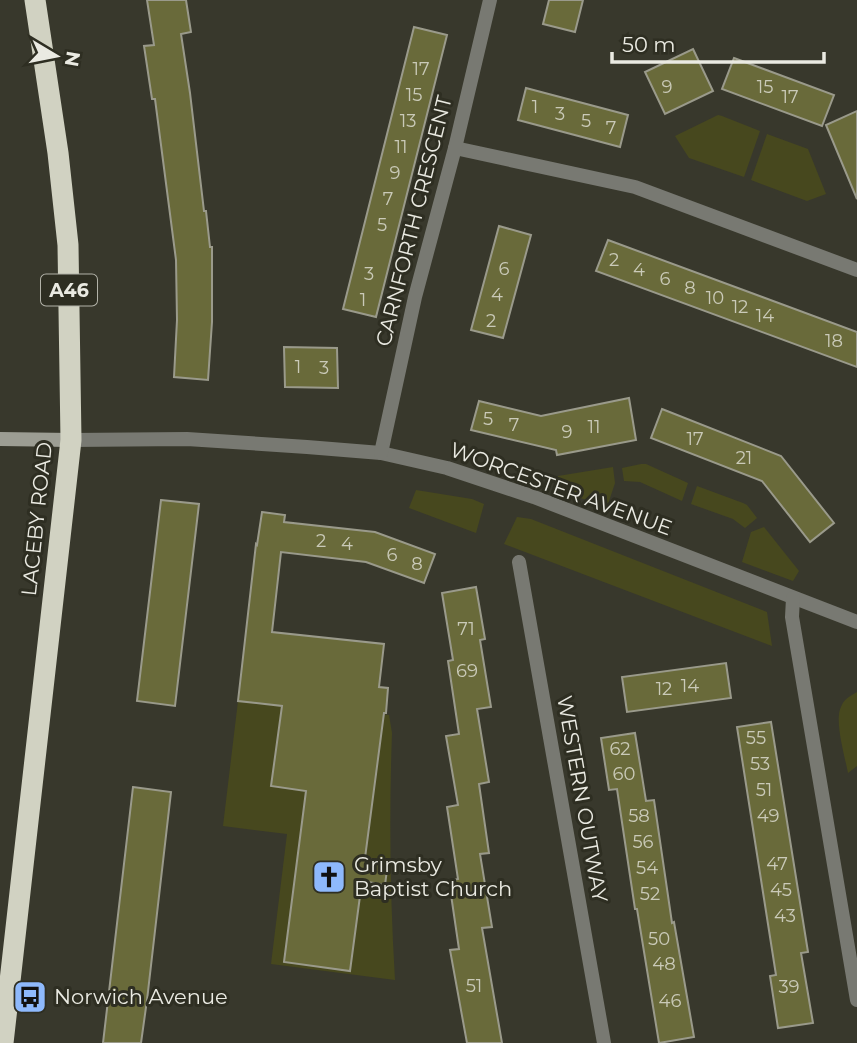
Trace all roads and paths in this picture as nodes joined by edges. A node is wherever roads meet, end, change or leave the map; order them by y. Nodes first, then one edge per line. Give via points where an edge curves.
1 (35, 0) edge
2 (490, 0) edge
3 (455, 148) junction
4 (857, 270) edge
5 (0, 439) edge
6 (71, 440) junction
7 (381, 453) junction
8 (519, 562) dead end
9 (793, 597) junction
10 (857, 622) edge
11 (857, 1000) edge
12 (3, 1043) edge
13 (604, 1043) edge

1 - 6 highway, LACEBY ROAD / A46 via 68,245
2 - 3 street, CARNFORTH CRESCENT
3 - 4 street via 635,187
3 - 7 street, CARNFORTH CRESCENT via 415,297
5 - 6 street
6 - 7 street, WORCESTER AVENUE via 187,439
6 - 12 highway, LACEBY ROAD / A46
7 - 9 street, WORCESTER AVENUE via 447,468 534,497
8 - 13 street, WESTERN OUTWAY
9 - 10 street, WORCESTER AVENUE
9 - 11 street via 794,631

